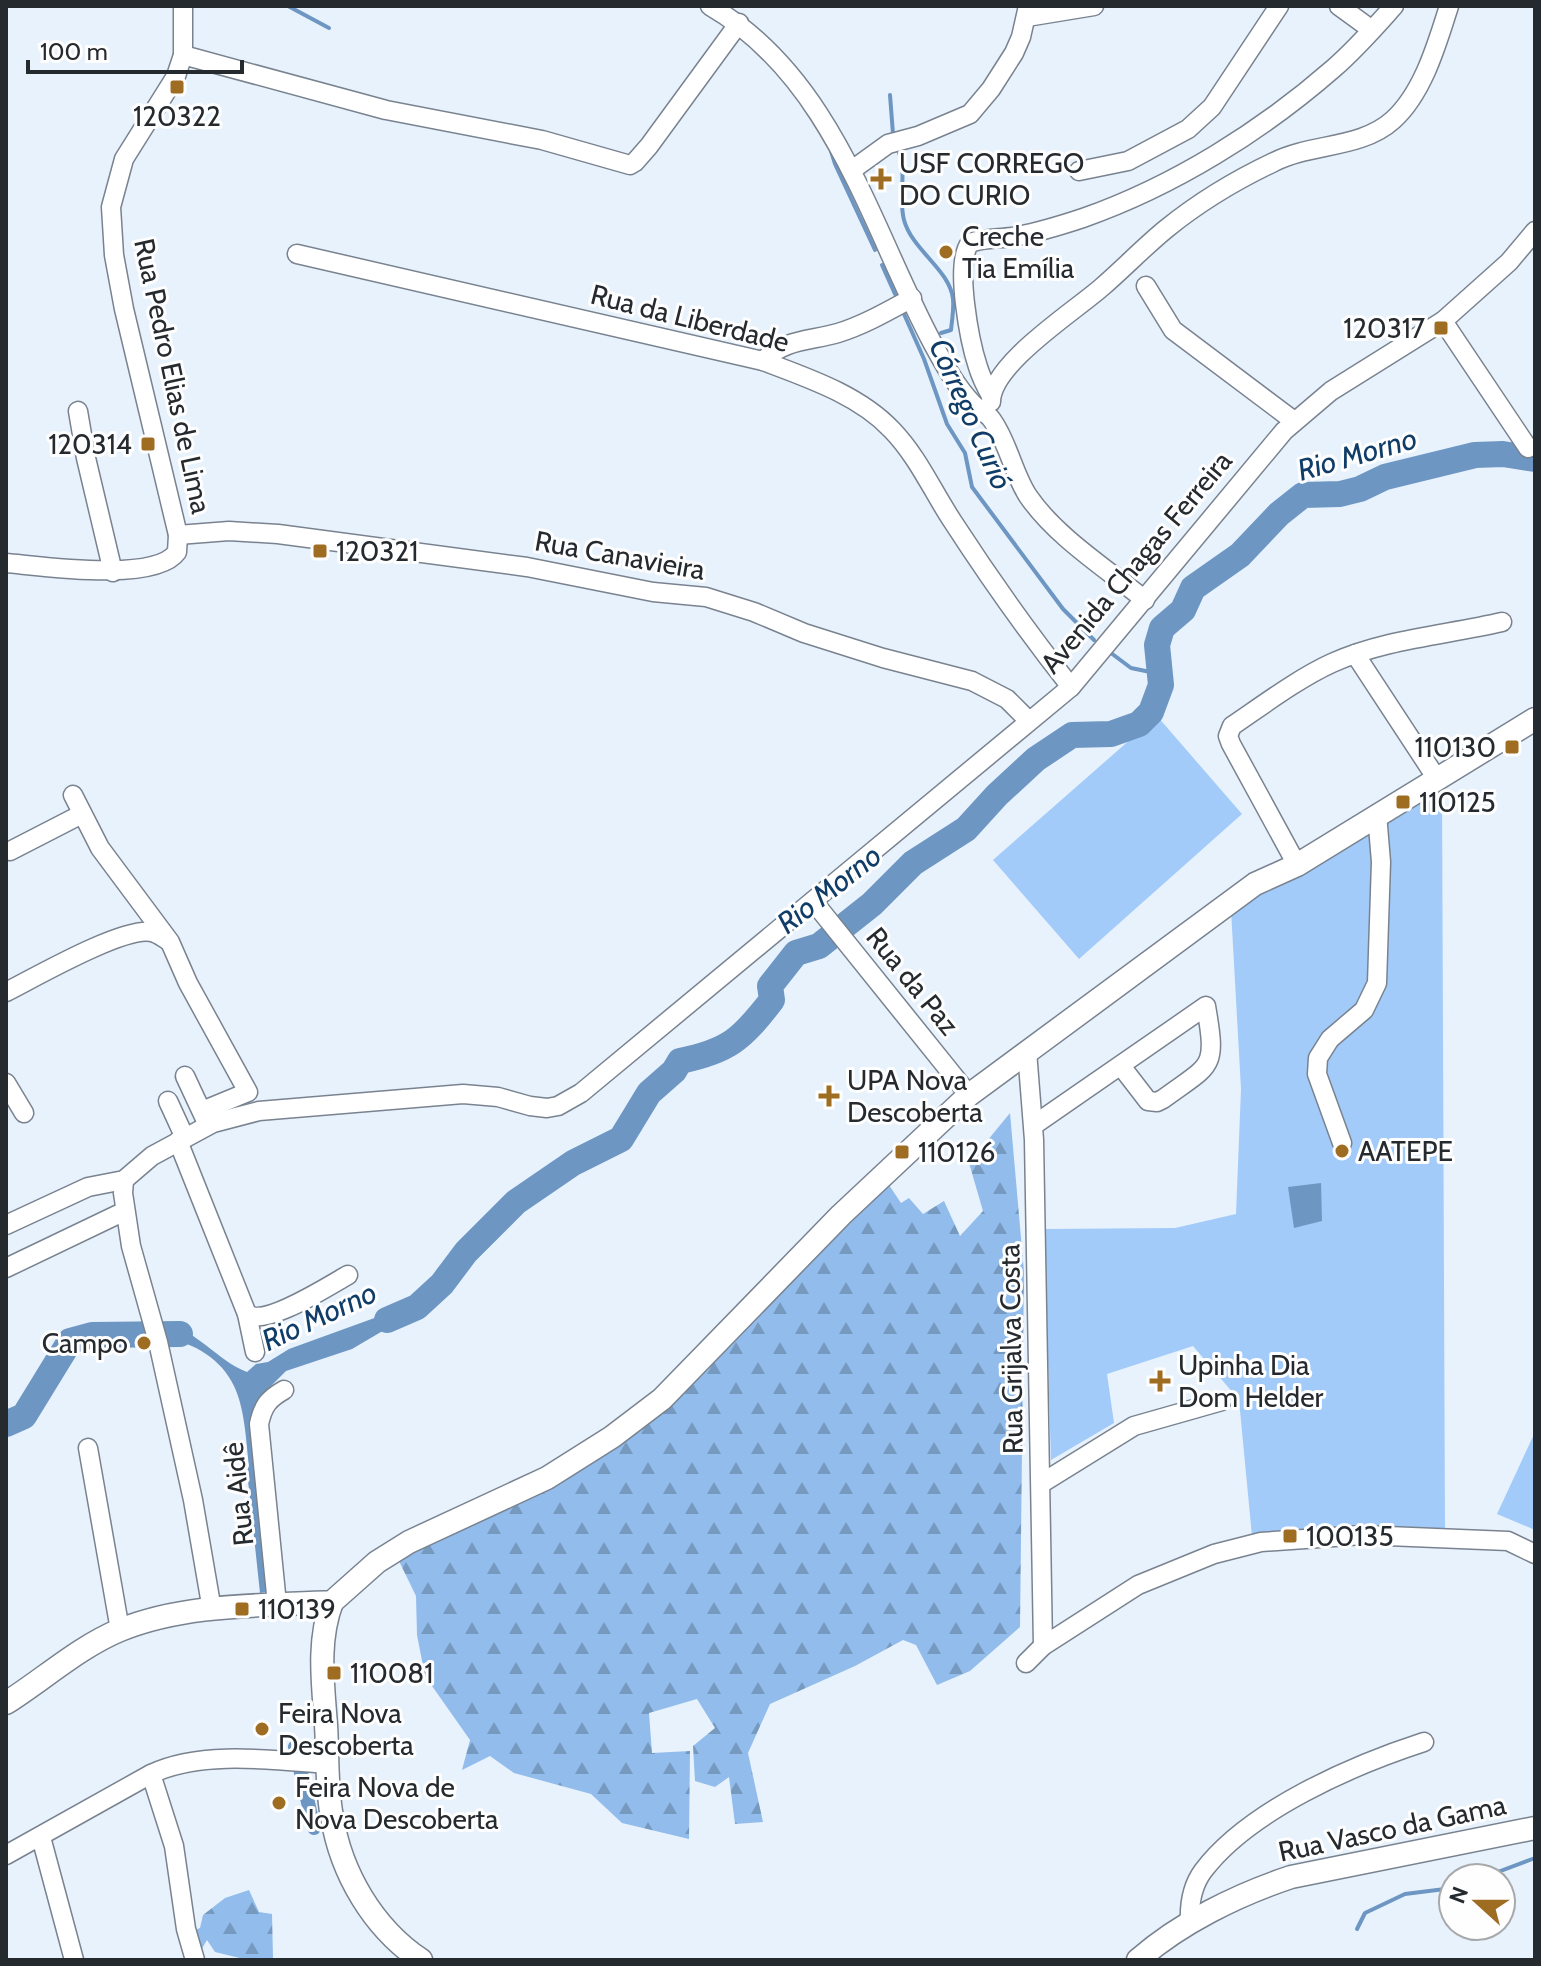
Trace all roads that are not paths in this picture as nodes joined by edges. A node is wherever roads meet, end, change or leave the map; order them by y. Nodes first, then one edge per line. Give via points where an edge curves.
1 (183, 6) edge
2 (710, 6) edge
3 (1094, 6) edge
4 (1279, 6) edge
5 (1339, 6) edge
6 (1394, 6) edge
7 (1449, 6) edge
8 (1028, 12) edge
9 (739, 23) junction
10 (1372, 30) junction
11 (183, 55) junction
12 (852, 170) junction
13 (1079, 171) dead end
14 (1535, 231) edge
15 (297, 254) dead end
16 (1146, 286) dead end
17 (912, 298) junction
18 (1445, 324) junction
19 (763, 361) junction
20 (991, 396) junction
21 (78, 411) dead end
22 (991, 419) junction
23 (1294, 421) junction
24 (1528, 448) dead end
25 (178, 535) junction
26 (6, 563) edge
27 (113, 572) junction
28 (1145, 600) junction
29 (1502, 622) dead end
30 (1355, 654) junction
31 (1071, 687) junction
32 (1535, 719) edge
33 (1028, 720) junction
34 (1437, 779) junction
35 (73, 795) dead end
36 (82, 814) junction
37 (1377, 814) junction
38 (10, 851) dead end
39 (1297, 865) junction
40 (817, 906) junction
41 (170, 942) junction
42 (6, 992) edge
43 (1027, 1051) junction
44 (1121, 1066) junction
45 (185, 1076) dead end
46 (6, 1083) edge
47 (969, 1095) junction
48 (168, 1101) dead end
49 (24, 1113) dead end
50 (205, 1118) junction
51 (1034, 1125) junction
52 (181, 1140) junction
53 (1342, 1143) dead end
54 (124, 1180) junction
55 (125, 1211) junction
56 (6, 1225) edge
57 (6, 1268) edge
58 (348, 1275) dead end
59 (247, 1314) junction
60 (255, 1352) dead end
61 (284, 1390) dead end
62 (1222, 1401) dead end
63 (88, 1448) dead end
64 (1042, 1483) junction
65 (1535, 1554) edge
66 (332, 1602) junction
67 (277, 1604) junction
68 (212, 1610) junction
69 (120, 1630) junction
70 (1043, 1646) junction
71 (1026, 1663) dead end
72 (6, 1703) edge
73 (1424, 1742) dead end
74 (327, 1764) junction
75 (151, 1774) junction
76 (1535, 1828) edge
77 (41, 1837) junction
78 (6, 1855) edge
79 (1190, 1924) junction
80 (74, 1960) edge
81 (195, 1960) edge
82 (421, 1960) edge
83 (1138, 1960) edge

1 - 11 street, Rua Pedro Elias de Lima
2 - 9 street
3 - 8 street
4 - 13 street via 1212,107 1188,129 1128,161
5 - 10 street
6 - 10 street
7 - 20 street via 1422,78 1394,119 1375,133 1276,160 1168,227 1021,352 997,380
8 - 12 street via 1014,53 970,114 888,144
9 - 11 street via 630,165 542,140 386,110
9 - 12 street via 791,77
10 - 20 street via 1297,99 1150,190 1038,233 970,243 964,273 972,343
11 - 25 street, Rua Pedro Elias de Lima via 176,76 124,159 111,207 124,309
12 - 17 street
14 - 18 street, Avenida Chagas Ferreira
15 - 19 street, Rua da Liberdade
16 - 23 street via 1173,330
17 - 19 street via 877,318 790,343
17 - 22 street via 961,390
18 - 23 street, Avenida Chagas Ferreira via 1331,391
18 - 24 street
19 - 31 street, Rua da Liberdade via 848,398 891,429 1021,625
20 - 22 street
21 - 27 street
22 - 28 street via 1026,494 1042,515
23 - 28 street, Avenida Chagas Ferreira
25 - 27 street via 173,558
25 - 33 street, Rua Canavieira via 278,534 706,597 883,658 972,681 1007,699
26 - 27 street
28 - 31 street, Avenida Chagas Ferreira
29 - 30 street
30 - 34 street
30 - 39 street via 1256,710 1232,726 1228,736
31 - 33 street, Avenida Chagas Ferreira
32 - 34 main road
33 - 40 street, Avenida Chagas Ferreira
34 - 37 main road
35 - 36 street
36 - 38 street
36 - 41 street via 100,848
37 - 39 main road
37 - 53 street via 1377,983 1364,1010 1330,1039 1318,1058 1320,1083
39 - 43 main road via 1255,884
40 - 47 street, Rua da Paz
40 - 50 street, Avenida Chagas Ferreira via 558,1106 463,1094
41 - 42 street via 145,931 93,947
41 - 50 street via 248,1092
43 - 47 main road
43 - 51 street, Rua Grijalva Costa
44 - 44 street via 1194,1015 1206,1006 1212,1038 1208,1066 1163,1099 1148,1101
44 - 51 street
45 - 50 street
46 - 49 street
47 - 66 main road via 841,1215 662,1399 547,1478 409,1542
48 - 52 street
50 - 52 street, Avenida Chagas Ferreira
51 - 64 street, Rua Grijalva Costa
52 - 54 street, Avenida Chagas Ferreira
52 - 59 street
54 - 55 street
54 - 56 street, Avenida Chagas Ferreira via 88,1187
55 - 57 street
55 - 68 street via 196,1515
58 - 59 street via 273,1314
59 - 60 street
61 - 67 street, Rua Aidê via 263,1406 259,1424
62 - 64 street via 1134,1426
63 - 69 street
64 - 70 street, Rua Grijalva Costa
65 - 70 street via 1508,1541 1363,1535 1261,1542 1214,1554 1138,1585
66 - 67 main road
66 - 74 main road via 322,1649
67 - 68 main road
68 - 69 main road
69 - 72 main road
70 - 71 street
73 - 79 street via 1332,1777 1233,1840 1201,1873 1190,1902
74 - 75 street via 199,1760
74 - 82 main road via 331,1816 350,1877 371,1912
75 - 77 street
75 - 81 street via 174,1846
76 - 79 main road, Rua Vasco da Gama via 1291,1877
77 - 78 street
77 - 80 street
79 - 83 main road, Rua Vasco da Gama

